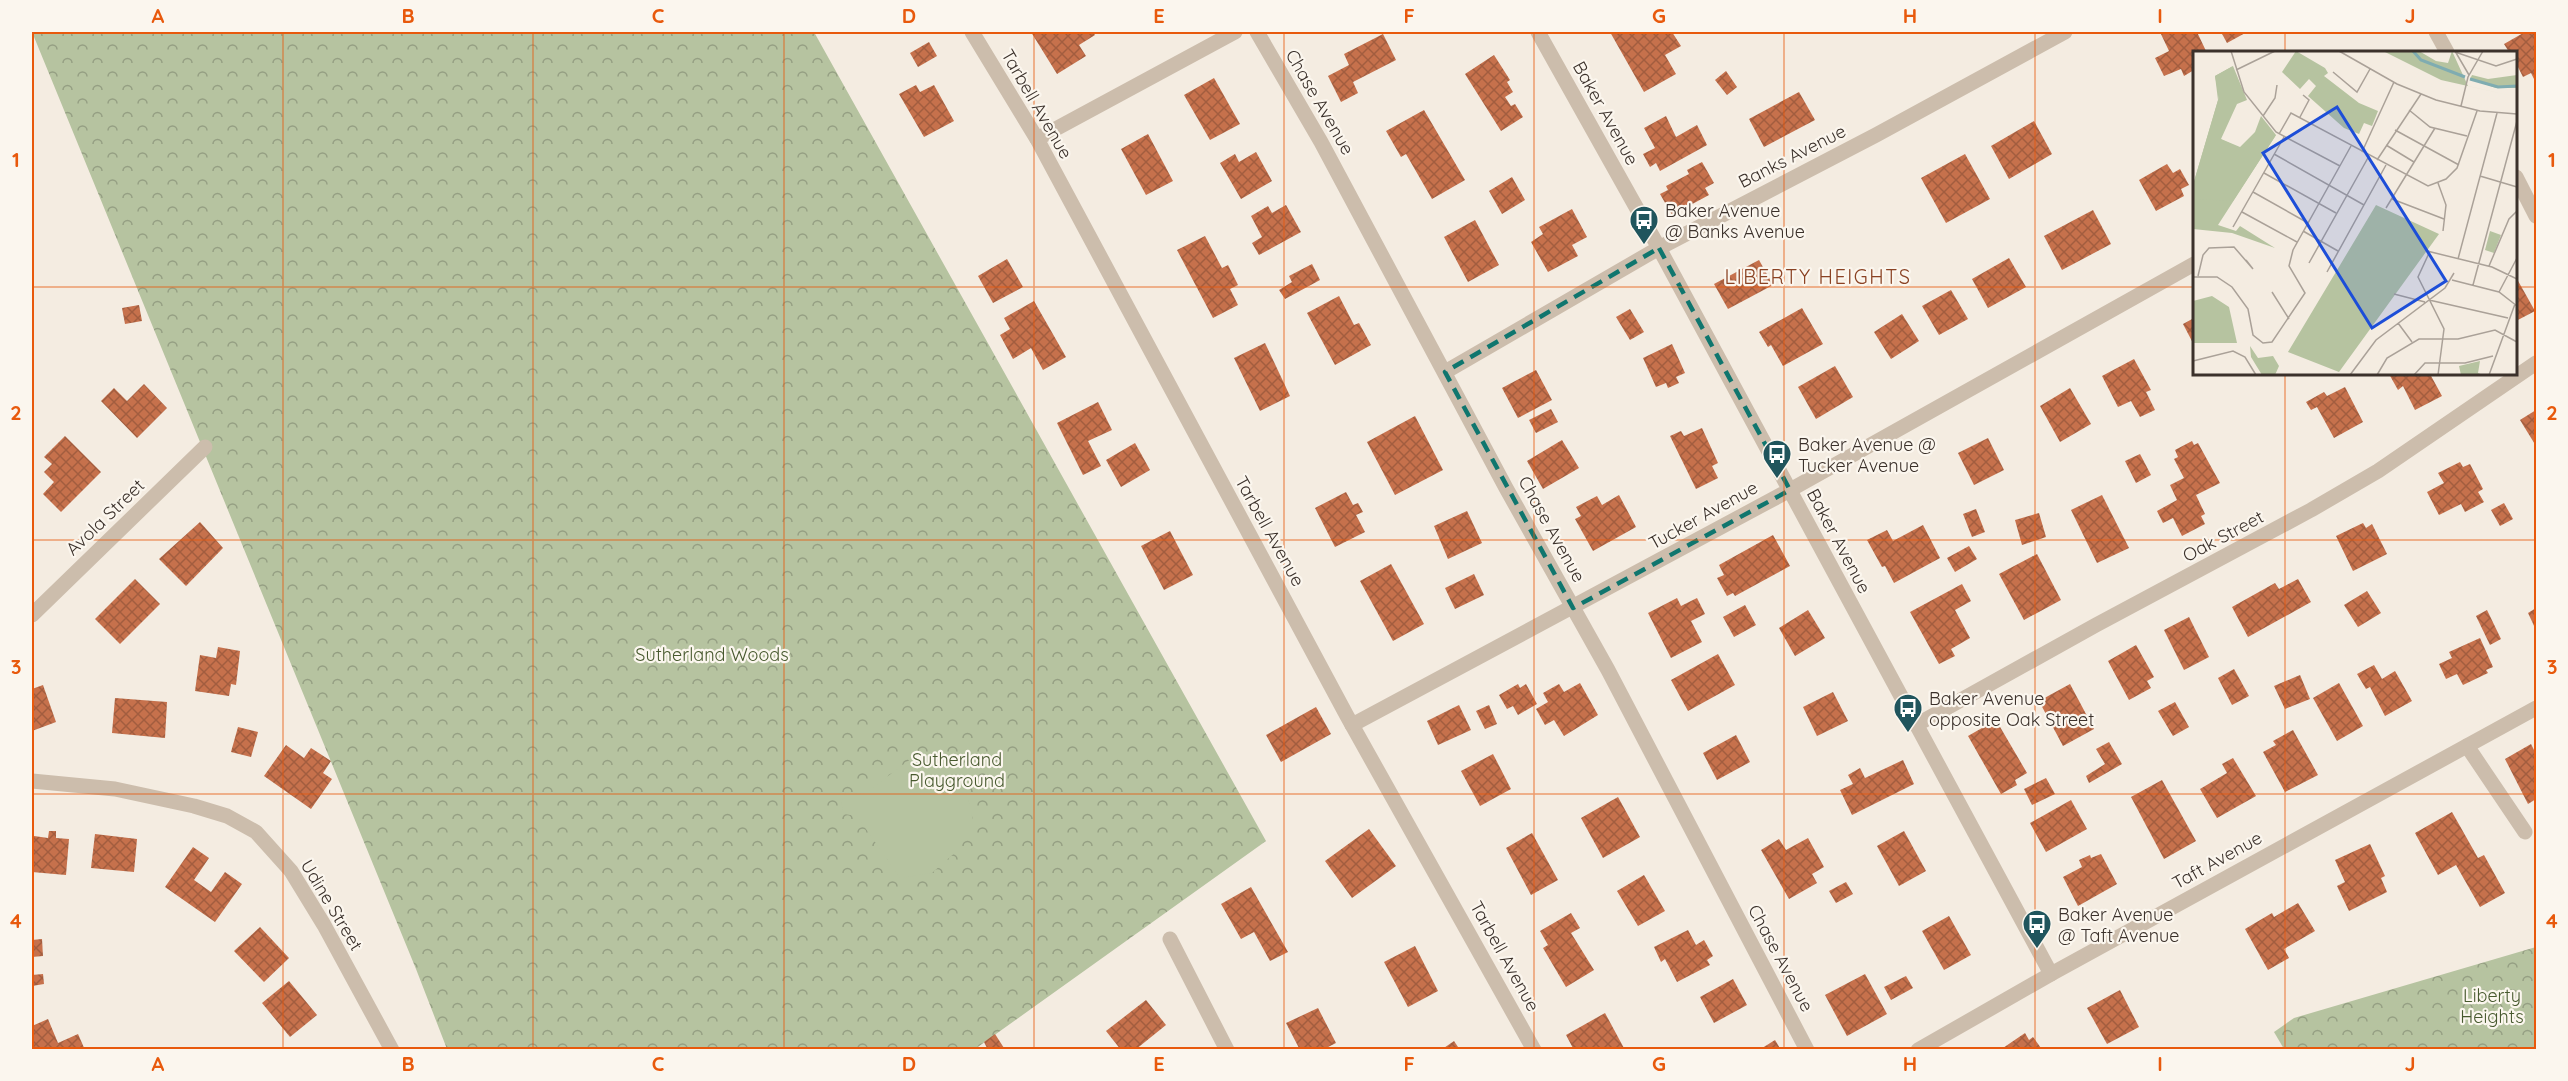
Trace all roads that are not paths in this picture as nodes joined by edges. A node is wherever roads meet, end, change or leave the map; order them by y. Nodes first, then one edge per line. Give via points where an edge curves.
1 (972, 32) edge
2 (1235, 32) edge
3 (1257, 32) edge
4 (1538, 32) edge
5 (2065, 32) edge
6 (2436, 32) edge
7 (2446, 51) edge
8 (1037, 139) junction
9 (2517, 179) edge
10 (2536, 216) edge
11 (1659, 248) junction
12 (2193, 265) edge
13 (2536, 363) edge
14 (1445, 372) junction
15 (205, 447) dead end
16 (1790, 490) junction
17 (1573, 608) junction
18 (32, 615) edge
19 (2536, 708) edge
20 (1352, 725) junction
21 (1916, 725) junction
22 (2467, 746) junction
23 (32, 781) edge
24 (2525, 832) dead end
25 (1170, 939) dead end
26 (2051, 974) junction
27 (392, 1050) edge
28 (1227, 1050) edge
29 (1534, 1050) edge
30 (1807, 1050) edge
31 (1918, 1050) edge

1 - 8 street, Tarbell Avenue
2 - 8 street
3 - 14 street, Chase Avenue
4 - 11 street, Baker Avenue
5 - 11 street, Banks Avenue
6 - 7 street
8 - 20 street, Tarbell Avenue
9 - 10 street
11 - 14 street, Banks Avenue
11 - 16 street, Baker Avenue
12 - 16 street, Tucker Avenue
13 - 21 street, Oak Street via 2378,471
14 - 17 street, Chase Avenue
15 - 18 street, Avola Street
16 - 17 street, Tucker Avenue
16 - 21 street, Baker Avenue
17 - 20 street, Tucker Avenue
17 - 30 street, Chase Avenue
19 - 22 street, Taft Avenue
20 - 29 street, Tarbell Avenue
21 - 26 street, Baker Avenue
22 - 24 street
22 - 26 street, Taft Avenue
23 - 27 street, Udine Street via 115,789 194,806 227,816 256,832 291,871
25 - 28 street
26 - 31 street, Taft Avenue

